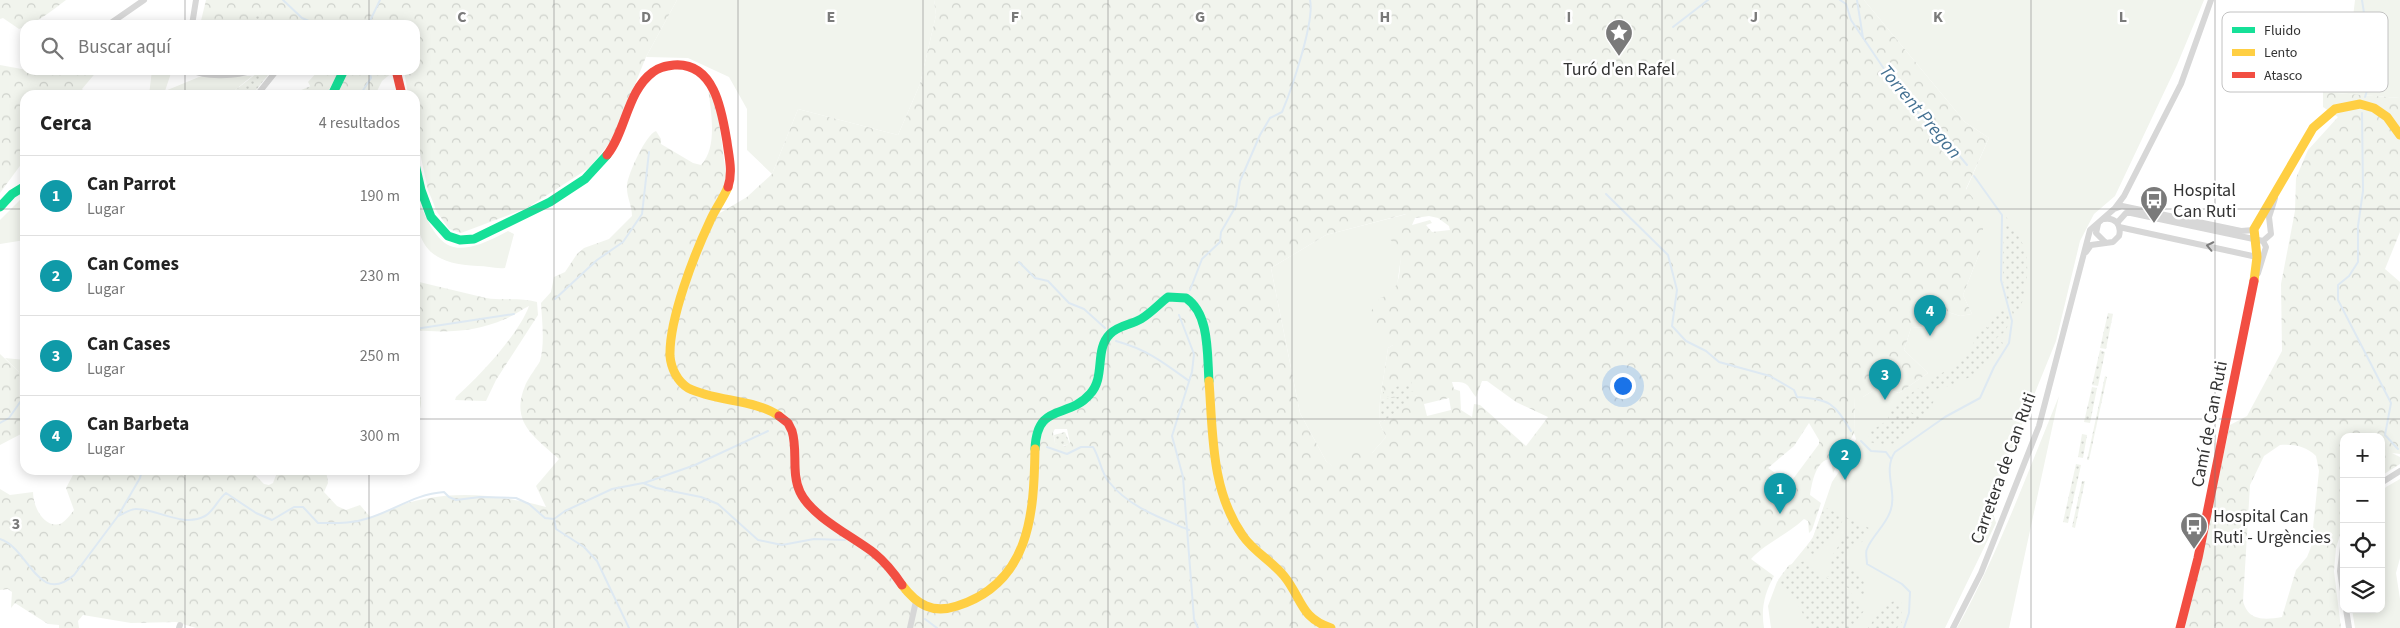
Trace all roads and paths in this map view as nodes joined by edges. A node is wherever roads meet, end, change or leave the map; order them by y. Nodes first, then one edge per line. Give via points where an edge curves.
1 (144, 0) edge
2 (196, 0) edge
3 (2211, 0) edge
4 (115, 20) edge
5 (193, 20) edge
6 (273, 75) edge
7 (342, 75) edge
8 (397, 75) edge
9 (260, 90) edge
10 (334, 90) edge
11 (401, 90) edge
12 (2400, 135) edge
13 (420, 182) edge
14 (2280, 183) junction
15 (20, 189) edge
16 (2124, 196) junction
17 (2122, 206) junction
18 (0, 207) edge
19 (2114, 209) junction
20 (2122, 216) junction
21 (2101, 222) junction
22 (2118, 225) junction
23 (2268, 226) junction
24 (2255, 233) junction
25 (2106, 243) junction
26 (2083, 255) junction
27 (2257, 257) junction
28 (2254, 285) junction
29 (2400, 471) edge
30 (2385, 480) edge
31 (916, 601) junction
32 (2346, 613) edge
33 (910, 628) edge
34 (1331, 628) edge
35 (1953, 628) edge
36 (2180, 628) edge
37 (2348, 628) edge

1 - 4 street
2 - 5 street
3 - 16 street via 2182,84
6 - 9 street
7 - 10 street
8 - 11 street
12 - 14 street via 2388,117 2374,108 2360,104 2335,109 2313,128
13 - 31 street via 427,208 442,231 453,239 474,239 567,192 587,177 614,147 640,84 656,70 678,65 708,80 722,112 731,174 725,195 696,254 684,293 671,347 672,366 682,381 710,398 761,408 784,418 793,435 800,494 884,562
14 - 23 street
14 - 24 street
15 - 18 street
16 - 17 street
16 - 19 street
17 - 19 street, Carretera de Can Ruti
17 - 20 street
17 - 24 street
19 - 21 street, Carretera de Can Ruti
20 - 22 street
20 - 24 street via 2133,213
21 - 22 street via 2111,219
21 - 25 street via 2096,233
21 - 26 street, Carretera de Can Ruti via 2090,230
22 - 25 street via 2117,239
27 -> 22 street
23 - 24 street via 2263,224
23 - 24 street via 2270,236
24 - 27 street, Camí de Can Ruti
24 - 28 street, Camí de Can Ruti via 2266,247
25 - 26 street via 2091,245
26 - 35 street, Carretera de Can Ruti via 2039,426 1981,573
27 - 28 street, Camí de Can Ruti
28 - 36 street, Camí de Can Ruti via 2198,558
29 - 30 street
31 - 33 street
31 - 34 street via 936,609 959,606 987,592 1007,575 1018,553 1029,510 1040,424 1050,414 1080,404 1092,393 1102,375 1109,334 1143,318 1165,298 1179,296 1186,297 1195,305 1202,322 1214,458 1220,485 1234,520 1250,546 1280,571 1291,585 1308,618
32 - 37 street

